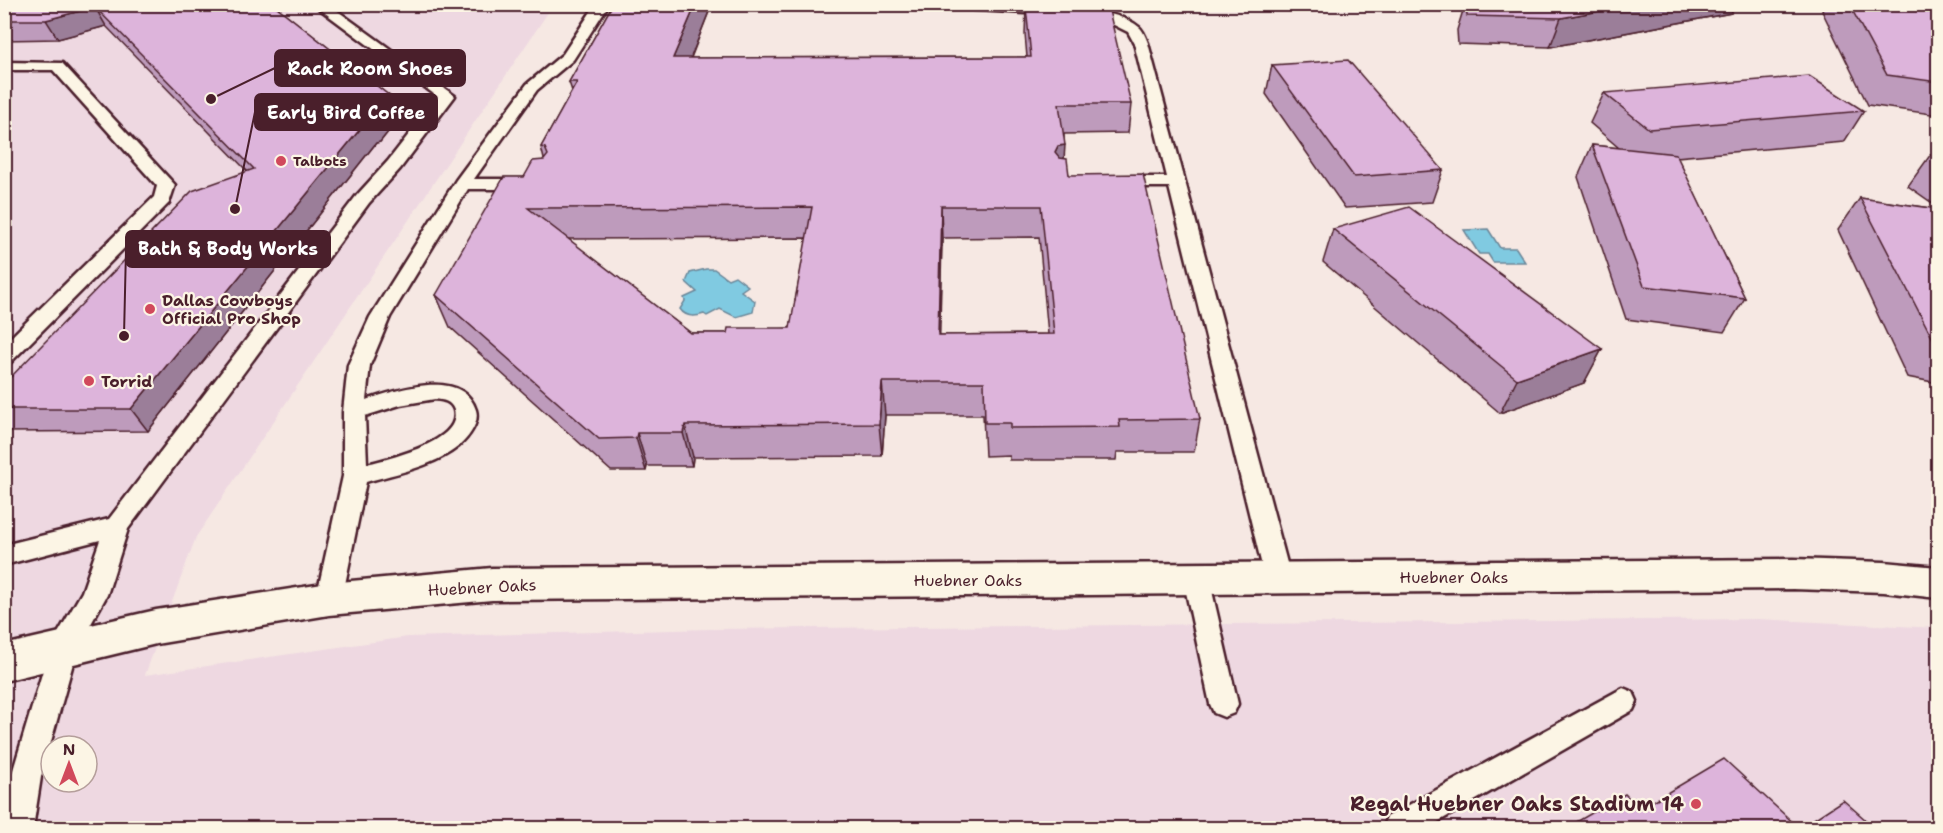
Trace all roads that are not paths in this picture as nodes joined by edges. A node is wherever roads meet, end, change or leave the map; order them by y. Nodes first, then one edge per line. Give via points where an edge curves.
1 (319, 4) edge
2 (603, 4) edge
3 (948, 4) edge
4 (4, 66) edge
5 (1098, 182) edge
6 (1177, 182) junction
7 (462, 184) junction
8 (547, 184) edge
9 (4, 357) edge
10 (354, 412) junction
11 (355, 476) junction
12 (117, 526) junction
13 (4, 555) edge
14 (1196, 578) junction
15 (1278, 578) junction
16 (1938, 583) edge
17 (329, 598) junction
18 (64, 647) junction
19 (4, 663) edge
20 (1623, 701) dead end
21 (1224, 704) dead end
22 (17, 828) edge
23 (1398, 828) edge

1 - 12 lane via 447,96 363,199
2 - 7 lane via 568,57 532,87
3 - 6 lane via 1103,14 1134,29 1142,43
4 - 9 lane via 57,66 166,185 163,199
5 - 6 lane
6 - 15 lane
7 - 8 lane
7 - 10 lane via 380,316 359,365
10 - 11 lane
10 - 11 lane via 428,391 457,397 465,406 466,417 449,442 433,452
11 - 17 lane
12 - 13 lane
12 - 18 lane via 93,595
14 - 15 street, Huebner Oaks
14 - 17 street, Huebner Oaks via 492,584
14 - 21 lane
15 - 16 street, Huebner Oaks via 1793,574
17 - 18 street, Huebner Oaks
18 - 19 street, Huebner Oaks
18 - 22 lane via 26,777
20 - 23 lane

